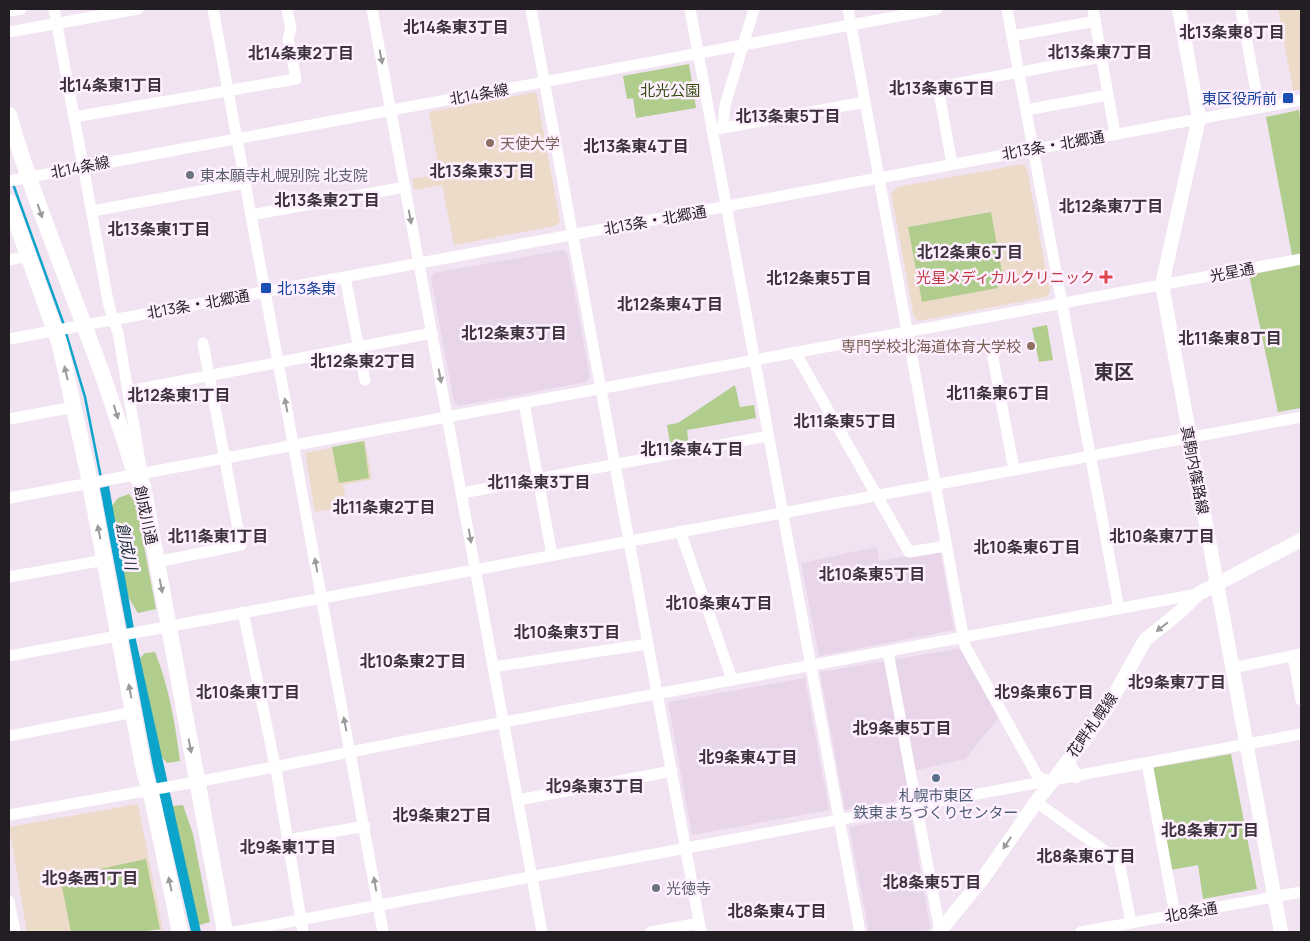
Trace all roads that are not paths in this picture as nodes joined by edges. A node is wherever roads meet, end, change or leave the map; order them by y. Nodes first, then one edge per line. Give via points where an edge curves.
1 (22, 9) edge
2 (54, 9) edge
3 (138, 9) edge
4 (213, 9) edge
5 (287, 9) edge
6 (372, 9) edge
7 (531, 9) edge
8 (690, 9) edge
9 (754, 9) edge
10 (848, 9) edge
11 (937, 9) edge
12 (1007, 9) edge
13 (1093, 9) edge
14 (1179, 9) edge
15 (1241, 9) edge
16 (9, 11) edge
17 (1096, 21) junction
18 (56, 24) junction
19 (851, 24) junction
20 (9, 32) edge
21 (1012, 36) junction
22 (742, 45) junction
23 (698, 53) junction
24 (1102, 57) junction
25 (1019, 73) junction
26 (544, 82) junction
27 (228, 91) junction
28 (1108, 95) junction
29 (1301, 100) edge
30 (865, 102) junction
31 (1259, 108) junction
32 (391, 110) junction
33 (1026, 110) junction
34 (9, 115) edge
35 (74, 117) junction
36 (1200, 118) junction
37 (717, 129) junction
38 (1115, 134) junction
39 (237, 138) junction
40 (1033, 149) junction
41 (952, 164) junction
42 (84, 167) junction
43 (880, 178) junction
44 (19, 179) edge
45 (245, 183) junction
46 (405, 187) junction
47 (9, 202) edge
48 (726, 207) junction
49 (92, 211) junction
50 (251, 215) junction
51 (573, 235) junction
52 (28, 256) junction
53 (1301, 259) edge
54 (9, 260) edge
55 (419, 264) junction
56 (345, 277) junction
57 (1162, 285) junction
58 (265, 292) junction
59 (1062, 303) junction
60 (113, 320) junction
61 (68, 328) junction
62 (908, 332) junction
63 (432, 333) junction
64 (9, 339) edge
65 (203, 343) dead end
66 (359, 347) junction
67 (795, 352) junction
68 (993, 358) dead end
69 (754, 359) junction
70 (278, 362) junction
71 (210, 375) junction
72 (365, 380) dead end
73 (601, 388) junction
74 (129, 391) junction
75 (524, 403) junction
76 (74, 407) junction
77 (448, 416) junction
78 (1301, 417) edge
79 (9, 419) edge
80 (768, 436) junction
81 (1190, 436) junction
82 (294, 445) junction
83 (1090, 456) junction
84 (225, 458) junction
85 (615, 465) junction
86 (1014, 470) junction
87 (141, 478) junction
88 (538, 479) junction
89 (99, 481) junction
90 (936, 484) junction
91 (462, 493) junction
92 (877, 496) junction
93 (9, 498) edge
94 (782, 512) junction
95 (680, 531) junction
96 (1301, 540) edge
97 (629, 542) junction
98 (946, 546) junction
99 (552, 555) junction
100 (105, 560) junction
101 (156, 562) junction
102 (476, 569) junction
103 (9, 577) edge
104 (1216, 586) junction
105 (1198, 594) junction
106 (322, 598) junction
107 (1119, 609) junction
108 (243, 612) junction
109 (168, 627) junction
110 (128, 634) junction
111 (964, 638) junction
112 (648, 644) junction
113 (888, 652) junction
114 (1297, 655) edge
115 (9, 656) edge
116 (812, 665) junction
117 (493, 667) junction
118 (1232, 668) junction
119 (732, 680) junction
120 (658, 694) junction
121 (1301, 700) edge
122 (134, 712) junction
123 (504, 722) junction
124 (1301, 734) edge
125 (9, 736) edge
126 (1247, 744) junction
127 (351, 752) junction
128 (1067, 762) junction
129 (1147, 763) junction
130 (274, 767) junction
131 (672, 771) junction
132 (1076, 776) junction
133 (1051, 781) junction
134 (197, 782) junction
135 (159, 788) junction
136 (518, 800) junction
137 (1036, 802) junction
138 (916, 806) junction
139 (9, 815) edge
140 (840, 820) junction
141 (364, 826) junction
142 (287, 840) junction
143 (686, 848) junction
144 (532, 877) junction
145 (1301, 892) edge
146 (1275, 897) junction
147 (9, 900) edge
148 (378, 905) junction
149 (1175, 915) junction
150 (301, 919) junction
151 (1131, 923) junction
152 (700, 928) edge
153 (15, 932) edge
154 (180, 932) edge
155 (225, 932) edge
156 (234, 932) edge
157 (303, 932) edge
158 (384, 932) edge
159 (542, 932) edge
160 (651, 932) edge
161 (860, 932) edge
162 (940, 932) edge
163 (1081, 932) edge
164 (1282, 932) edge

1 - 16 street
2 - 18 street
3 - 18 street
4 - 27 street
5 - 27 street via 292,29 288,38 296,79
6 -> 32 street
7 - 26 street
8 - 23 street
9 - 22 street
10 - 19 street
11 - 19 street, 北14条線
12 - 21 street
13 - 17 street
14 - 36 main road, 真駒内篠路線
15 - 31 street
17 - 21 street
17 - 24 street
18 - 20 street
18 - 35 street
19 - 22 street, 北14条線
19 - 30 street
21 - 25 street
22 - 23 street, 北14条線
22 - 37 street
23 - 26 street, 北14条線
23 - 37 street
24 - 25 street
24 - 28 street
25 - 33 street
25 - 41 street via 938,87
26 - 32 street, 北14条線
26 - 51 street
27 - 35 street
27 - 39 street
28 - 33 street
28 - 38 street
29 - 31 street, 北13条・北郷通
30 - 37 street
30 - 43 street
31 - 36 street, 北13条・北郷通
32 - 39 street, 北14条線
32 - 46 street
33 - 40 street
34 - 44 highway, 創成川通
35 - 42 street
36 - 38 street, 北13条・北郷通
36 - 57 main road, 真駒内篠路線
37 - 48 street
38 - 40 street, 北13条・北郷通
39 - 42 street, 北14条線
39 - 45 street
40 - 41 street, 北13条・北郷通
40 - 59 street
41 - 43 street, 北13条・北郷通
42 - 44 street, 北14条線
42 - 49 street
43 - 48 street, 北13条・北郷通
43 - 62 street
44 -> 61 highway, 創成川通
45 - 49 street
45 - 50 street
46 - 50 street
46 -> 55 street
47 - 52 highway, 創成川通
48 - 51 street, 北13条・北郷通
48 - 69 street
49 - 60 street
50 - 58 street
51 - 55 street, 北13条・北郷通
51 - 73 street
52 - 54 street
52 - 61 highway, 創成川通
53 - 57 street, 光星通
55 - 56 street, 北13条・北郷通
55 - 63 street
56 - 58 street, 北13条・北郷通
56 - 66 street
57 - 59 street, 光星通
57 - 81 main road, 真駒内篠路線
58 - 60 street, 北13条・北郷通
58 - 70 street
59 - 62 street, 光星通
59 - 83 street
60 - 61 street, 北13条・北郷通
60 - 74 street
61 - 64 street, 北13条・北郷通
76 -> 61 highway, 創成川通
61 -> 87 highway, 創成川通 via 112,400
62 - 67 street, 光星通
62 - 90 street
63 - 66 street
63 -> 77 street
65 - 71 street
66 - 70 street
66 - 72 street
67 - 69 street, 光星通
67 - 92 street
68 - 86 street
69 - 73 street, 光星通
69 - 80 street
70 - 71 street
82 -> 70 street
71 - 74 street
71 - 84 street
73 - 75 street, 光星通
73 - 85 street
74 - 87 street
75 - 77 street, 光星通
75 - 88 street
76 - 79 street
76 - 89 highway, 創成川通
77 - 82 street, 光星通
77 - 91 street
78 - 81 street
80 - 85 street
80 - 94 street
81 - 83 street
81 - 104 main road, 真駒内篠路線
82 - 84 street, 光星通
106 -> 82 street
83 - 86 street
83 - 107 street
84 - 87 street, 光星通
84 - 101 street via 241,545
85 - 88 street
85 - 97 street
86 - 90 street
87 - 89 street, 光星通
87 - 101 highway, 創成川通
88 - 91 street
88 - 99 street
89 - 93 street, 光星通
100 -> 89 highway, 創成川通
90 - 92 street
90 - 98 street
91 -> 102 street
92 - 94 street
92 - 98 street via 909,552
94 - 95 street
94 - 116 street
95 - 97 street
95 - 119 street
96 - 104 main road, 花畔札幌線
97 - 99 street
97 - 112 street
98 - 111 street
99 - 102 street
100 - 103 street
100 - 110 highway, 創成川通
101 -> 109 highway, 創成川通
102 - 106 street
102 - 117 street
104 - 105 main road, 花畔札幌線
104 - 118 main road, 真駒内篠路線
105 - 107 street
105 -> 128 main road, 花畔札幌線 via 1145,640 1107,708
106 - 108 street
127 -> 106 street
107 - 111 street
108 - 109 street
108 - 130 street
109 - 110 street
109 -> 134 highway, 創成川通
110 - 115 street
122 -> 110 highway, 創成川通
111 - 113 street
111 - 133 street via 965,646 1038,777
112 - 117 street
112 - 120 street
113 - 116 street
113 - 138 street
114 - 118 street
114 - 121 street
116 - 119 street
116 - 140 street
117 - 123 street
118 - 126 main road, 真駒内篠路線
119 - 120 street
120 - 123 street
120 - 131 street
122 - 125 street
122 - 135 highway, 創成川通
123 - 127 street
123 - 136 street
124 - 126 street
126 - 129 street
126 - 146 main road, 真駒内篠路線
127 - 130 street
127 - 141 street
128 - 132 main road
128 - 133 main road, 花畔札幌線
129 - 132 street
129 - 149 street
130 - 134 street
130 - 142 street
131 - 136 street
131 - 143 street
132 - 133 street
133 - 137 main road, 花畔札幌線
133 - 138 street
134 - 135 street
134 - 155 highway, 創成川通
135 - 139 street
154 -> 135 highway, 創成川通
136 - 144 street
137 - 151 street via 1119,861
137 -> 162 main road, 花畔札幌線 via 984,877
138 - 140 street
138 - 162 street
140 - 143 street
140 - 161 street
141 - 142 street
148 -> 141 street
142 - 150 street
143 - 144 street
143 - 152 street
144 - 148 street
144 - 159 street
145 - 146 street, 北8条通
146 - 149 street, 北8条通
146 - 164 main road, 真駒内篠路線
147 - 153 street
148 - 150 street
148 - 158 street
149 - 151 street, 北8条通
150 - 156 street
150 - 157 street
151 - 163 street, 北8条通
152 - 160 street

